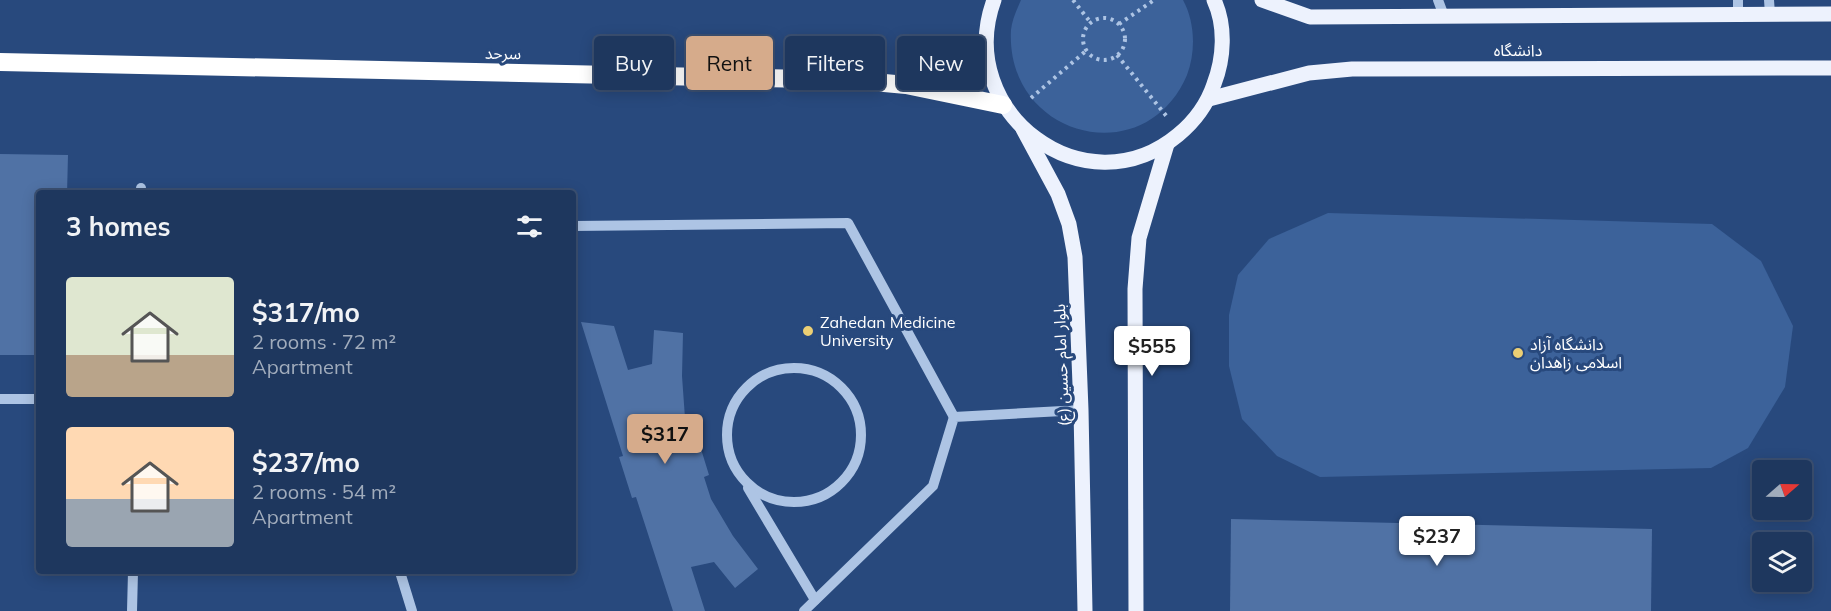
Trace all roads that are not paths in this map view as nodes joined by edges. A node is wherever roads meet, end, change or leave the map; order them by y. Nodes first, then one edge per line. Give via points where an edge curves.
1 (994, 0) edge
2 (1214, 0) edge
3 (1262, 0) edge
4 (1438, 0) edge
5 (1738, 7) edge
6 (1769, 7) edge
7 (1831, 14) edge
8 (1444, 16) junction
9 (0, 62) edge
10 (1831, 68) edge
11 (1209, 99) junction
12 (1004, 105) junction
13 (1023, 129) junction
14 (1167, 144) junction
15 (576, 226) edge
16 (0, 399) edge
17 (36, 399) edge
18 (1081, 410) junction
19 (954, 417) junction
20 (744, 480) junction
21 (133, 574) edge
22 (401, 574) edge
23 (815, 600) junction
24 (132, 611) edge
25 (412, 611) edge
26 (804, 611) edge
27 (1085, 611) edge
28 (1136, 611) edge

1 - 12 main road via 988,15 985,46 990,77
2 - 11 main road via 1223,39 1220,69
3 - 8 main road, دانشگاه via 1310,17
4 - 8 lane
5 - 6 main road, دانشگاه
5 - 8 main road, دانشگاه
6 - 7 main road, دانشگاه
9 - 12 highway, سرحد via 852,80 906,85
10 - 11 main road, دانشگاه via 1352,69 1309,73
11 - 14 main road via 1191,124
12 - 13 main road
13 - 14 main road via 1048,147 1077,159 1108,162 1139,157
13 - 18 main road, بلوار امام حسین (ع) via 1058,194 1069,224 1075,257
14 - 28 main road via 1139,238 1135,289
15 - 19 lane via 848,223
16 - 17 lane
18 - 19 lane
18 - 27 main road, بلوار امام حسین (ع)
19 - 23 lane via 933,486
20 - 20 lane via 773,499 790,502 807,501 838,486 858,456 861,439 854,405 844,390 815,371 798,368 780,369 749,385 737,398 727,431 728,448
20 - 23 lane
21 - 24 lane
22 - 25 lane
23 - 26 lane

